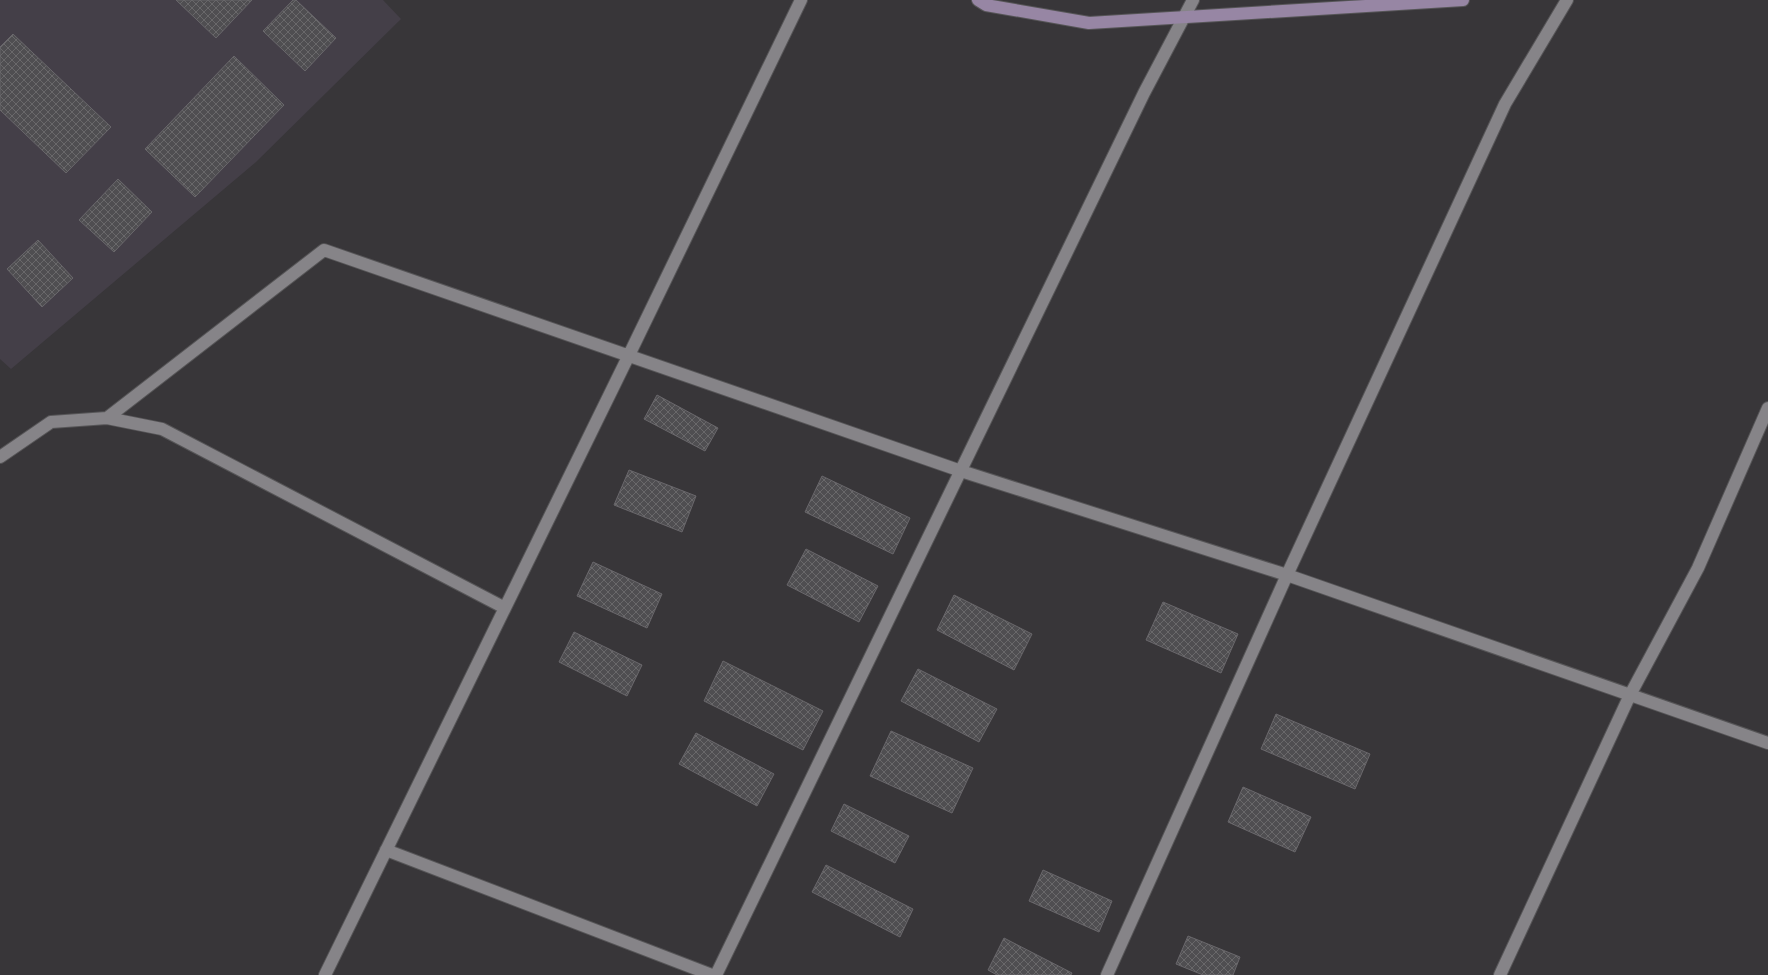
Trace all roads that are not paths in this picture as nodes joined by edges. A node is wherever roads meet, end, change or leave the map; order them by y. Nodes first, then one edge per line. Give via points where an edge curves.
1 (800, 0) edge
2 (978, 0) edge
3 (1193, 0) edge
4 (1463, 0) edge
5 (1566, 0) edge
6 (1185, 17) junction
7 (629, 355) junction
8 (1768, 408) edge
9 (107, 418) junction
10 (0, 457) edge
11 (960, 471) junction
12 (1287, 575) junction
13 (505, 608) junction
14 (1630, 695) junction
15 (1768, 743) edge
16 (386, 850) junction
17 (325, 975) edge
18 (712, 975) edge
19 (716, 975) edge
20 (1107, 975) edge
21 (1500, 975) edge

1 - 7 street
2 - 6 street via 986,5 1089,23
3 - 6 street
4 - 6 street
5 - 12 street via 1505,104
6 - 11 street via 1144,93
7 - 9 street via 324,250
7 - 11 street
7 - 13 street
8 - 14 street via 1698,568
9 - 10 street via 51,422
9 - 13 street via 162,429
11 - 12 street
11 - 19 street
12 - 14 street
12 - 20 street
13 - 16 street
14 - 15 street
14 - 21 street
16 - 17 street
16 - 18 street

